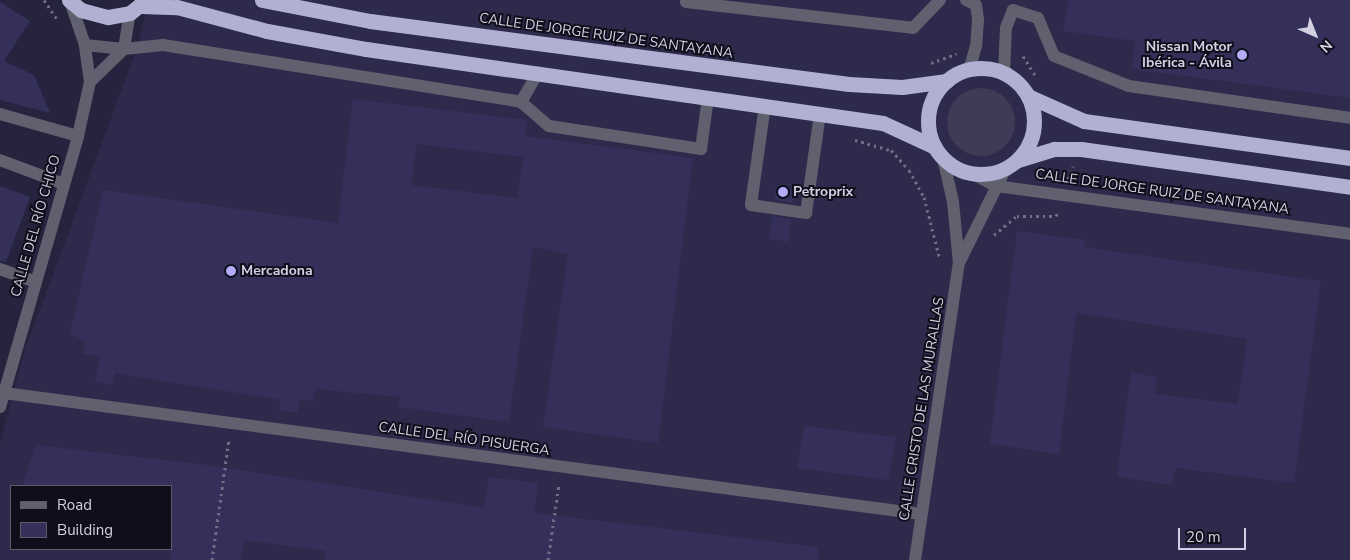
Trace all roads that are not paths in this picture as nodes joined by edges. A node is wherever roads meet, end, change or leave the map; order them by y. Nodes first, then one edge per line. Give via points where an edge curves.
1 (69, 0) edge
2 (262, 0) edge
3 (940, 0) edge
4 (966, 0) edge
5 (686, 2) dead end
6 (139, 6) edge
7 (85, 45) junction
8 (124, 49) junction
9 (969, 70) junction
10 (538, 73) junction
11 (1004, 73) junction
12 (947, 81) junction
13 (90, 82) junction
14 (1028, 96) junction
15 (708, 97) junction
16 (521, 102) junction
17 (765, 105) junction
18 (820, 113) junction
19 (0, 114) edge
20 (1350, 118) edge
21 (78, 136) junction
22 (939, 152) junction
23 (1350, 158) edge
24 (0, 160) edge
25 (1012, 164) junction
26 (973, 174) junction
27 (64, 184) junction
28 (996, 186) junction
29 (1350, 187) edge
30 (1350, 234) edge
31 (959, 263) junction
32 (0, 269) edge
33 (36, 282) junction
34 (4, 377) edge
35 (4, 393) junction
36 (0, 407) edge
37 (920, 514) junction
38 (915, 560) edge

1 - 6 highway, CALLE DE JORGE RUIZ DE SANTAYANA via 94,16 108,17
1 - 7 street, CALLE DEL RÍO CHICO
2 - 12 highway, CALLE DE JORGE RUIZ DE SANTAYANA via 370,21 849,84 902,87
3 - 5 street via 913,28
4 - 9 street via 976,5 978,20 976,46
6 - 8 street
6 - 10 highway, CALLE DE JORGE RUIZ DE SANTAYANA via 178,6 267,31 357,48
7 - 8 street
7 - 13 street, CALLE DEL RÍO CHICO
8 - 13 street
8 - 16 street via 163,45
9 - 11 highway, CALLE DE JORGE RUIZ DE SANTAYANA via 987,68
9 - 12 highway, CALLE DE JORGE RUIZ DE SANTAYANA
10 - 15 highway, CALLE DE JORGE RUIZ DE SANTAYANA
10 - 16 street
11 - 14 highway, CALLE DE JORGE RUIZ DE SANTAYANA via 1018,82
11 - 20 street via 1006,28 1013,10 1038,18 1054,56 1129,86
12 - 22 highway, CALLE DE JORGE RUIZ DE SANTAYANA via 935,95 929,112 929,130
13 - 21 street, CALLE DEL RÍO CHICO
14 - 23 highway, CALLE DE JORGE RUIZ DE SANTAYANA via 1084,121
14 - 25 highway, CALLE DE JORGE RUIZ DE SANTAYANA via 1034,112 1034,130 1028,146
15 - 16 street via 701,148 549,126
15 - 17 highway, CALLE DE JORGE RUIZ DE SANTAYANA
17 - 18 highway, CALLE DE JORGE RUIZ DE SANTAYANA
17 - 18 street via 751,205 806,213
18 - 22 highway, CALLE DE JORGE RUIZ DE SANTAYANA via 883,123
19 - 21 street
21 - 27 street, CALLE DEL RÍO CHICO
22 - 26 highway, CALLE DE JORGE RUIZ DE SANTAYANA via 956,168
22 - 31 street, CALLE CRISTO DE LAS MURALLAS via 953,202
24 - 27 street
25 - 26 highway, CALLE DE JORGE RUIZ DE SANTAYANA via 990,174
25 - 28 street, CALLE CRISTO DE LAS MURALLAS
25 - 29 highway, CALLE DE JORGE RUIZ DE SANTAYANA via 1054,149 1080,150
26 - 28 street, CALLE DE JORGE RUIZ DE SANTAYANA
27 - 33 street, CALLE DEL RÍO CHICO
28 - 30 street, CALLE DE JORGE RUIZ DE SANTAYANA
28 - 31 street, CALLE CRISTO DE LAS MURALLAS
31 - 37 street, CALLE CRISTO DE LAS MURALLAS
32 - 33 street
33 - 34 street, CALLE DEL RÍO CHICO
34 - 35 street, CALLE DEL RÍO CHICO
35 - 36 street, CALLE DEL RÍO CHICO
35 - 37 street, CALLE DEL RÍO PISUERGA
37 - 38 street, CALLE CRISTO DE LAS MURALLAS

